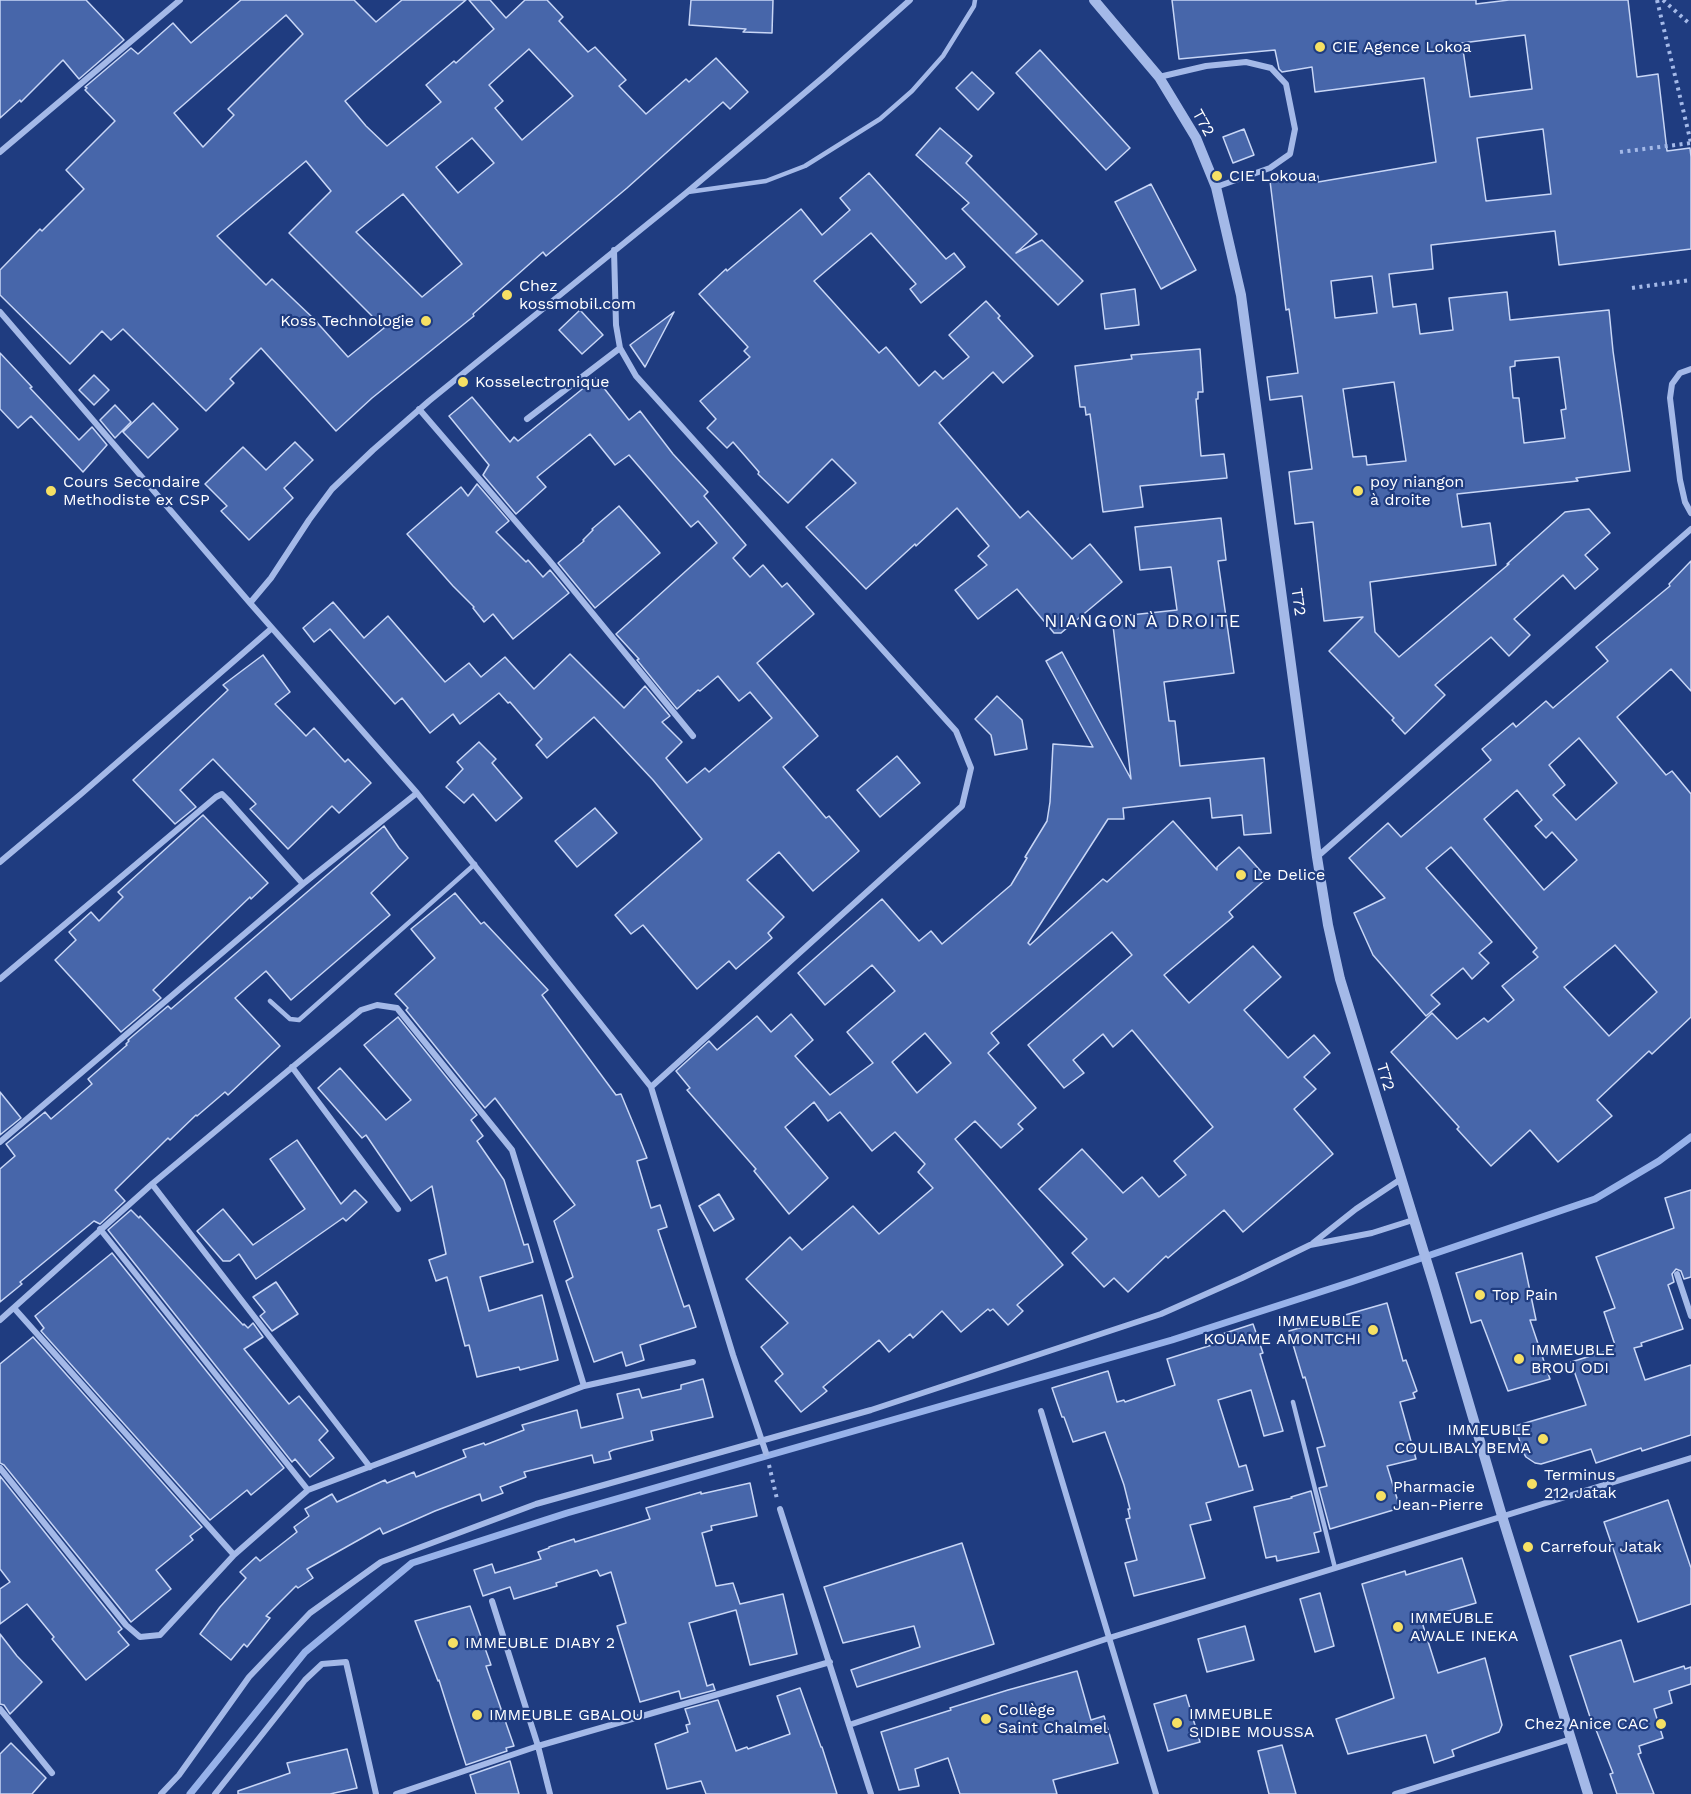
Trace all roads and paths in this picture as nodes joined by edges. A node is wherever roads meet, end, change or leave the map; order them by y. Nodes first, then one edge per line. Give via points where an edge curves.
1 (180, 0) edge
2 (910, 0) edge
3 (975, 0) edge
4 (1094, 0) edge
5 (1657, 0) edge
6 (1664, 0) edge
7 (1691, 25) edge
8 (1159, 77) junction
9 (1691, 143) edge
10 (0, 152) edge
11 (1620, 152) dead end
12 (1216, 187) junction
13 (686, 192) junction
14 (614, 250) junction
15 (1691, 280) edge
16 (1632, 288) dead end
17 (0, 312) edge
18 (620, 348) junction
19 (1691, 369) edge
20 (419, 409) junction
21 (527, 419) dead end
22 (1691, 513) edge
23 (1691, 529) edge
24 (250, 603) junction
25 (273, 628) junction
26 (693, 736) dead end
27 (417, 793) junction
28 (1317, 856) junction
29 (0, 862) edge
30 (475, 864) junction
31 (303, 884) junction
32 (0, 979) edge
33 (270, 1000) dead end
34 (292, 1067) junction
35 (651, 1087) junction
36 (0, 1142) edge
37 (1401, 1179) junction
38 (152, 1184) junction
39 (398, 1209) dead end
40 (1413, 1220) junction
41 (100, 1229) junction
42 (1310, 1245) junction
43 (1677, 1274) dead end
44 (14, 1308) junction
45 (1691, 1316) edge
46 (0, 1320) edge
47 (693, 1362) dead end
48 (584, 1386) junction
49 (1293, 1402) dead end
50 (1041, 1411) dead end
51 (761, 1442) junction
52 (766, 1453) joint
53 (1691, 1458) edge
54 (370, 1467) junction
55 (0, 1468) edge
56 (308, 1490) junction
57 (780, 1509) joint
58 (1502, 1516) junction
59 (234, 1555) junction
60 (1335, 1568) junction
61 (492, 1601) dead end
62 (1109, 1638) junction
63 (830, 1662) junction
64 (0, 1709) edge
65 (849, 1725) junction
66 (1571, 1739) junction
67 (538, 1746) junction
68 (52, 1773) dead end
69 (161, 1794) edge
70 (215, 1794) edge
71 (376, 1794) edge
72 (396, 1794) edge
73 (550, 1794) edge
74 (871, 1794) edge
75 (1156, 1794) edge
76 (1395, 1794) edge
77 (1587, 1794) edge

1 - 10 street
2 - 13 street
3 - 13 lane via 943,56 880,119 805,166 766,181
4 - 8 street, T72
5 - 9 path
6 - 7 path
8 - 12 street, T72 via 1196,138
8 - 12 street via 1245,62 1271,68 1286,84 1296,129 1290,154 1270,168
9 - 11 path
12 - 28 street, T72 via 1241,295
13 - 14 street
14 - 18 street
14 - 20 street
15 - 16 path
17 - 24 street
18 - 21 street
18 - 35 street via 636,376 956,731 971,768 962,806
19 - 22 street via 1680,373 1672,384 1670,398 1680,480
20 - 24 street via 332,489
20 - 26 street
23 - 28 street
24 - 25 street
25 - 27 street
25 - 29 street
27 - 30 street
27 - 31 street
28 - 37 street, T72 via 1340,979
30 - 33 lane via 298,1020 290,1019
30 - 35 street
31 - 32 street via 222,794
31 - 36 street
34 - 38 street
34 - 39 street
34 - 48 street via 361,1010 376,1005 397,1008 512,1149
35 - 51 street
37 - 40 street, T72
37 - 42 street
38 - 41 street
38 - 54 street
40 - 42 street
40 - 58 street, T72
41 - 44 street
41 - 56 street
42 - 51 street via 1161,1314 871,1410
43 - 45 street
44 - 46 street
44 - 59 street
47 - 48 street
48 - 54 street
49 - 60 lane
50 - 62 street
51 - 52 street
51 - 69 street via 536,1504 381,1562 310,1613 249,1677
52 - 57 path
53 - 58 street
54 - 56 street
55 - 59 street via 126,1626 140,1637 160,1635
56 - 59 street
57 - 63 street
58 - 60 street
58 - 66 street, T72
60 - 62 street
61 - 67 street
62 - 65 street
62 - 75 street
63 - 65 street
63 - 67 street
64 - 68 street
65 - 74 street
66 - 76 street
66 - 77 street, T72
67 - 72 street
67 - 73 street
70 - 71 street via 305,1680 322,1664 346,1662

